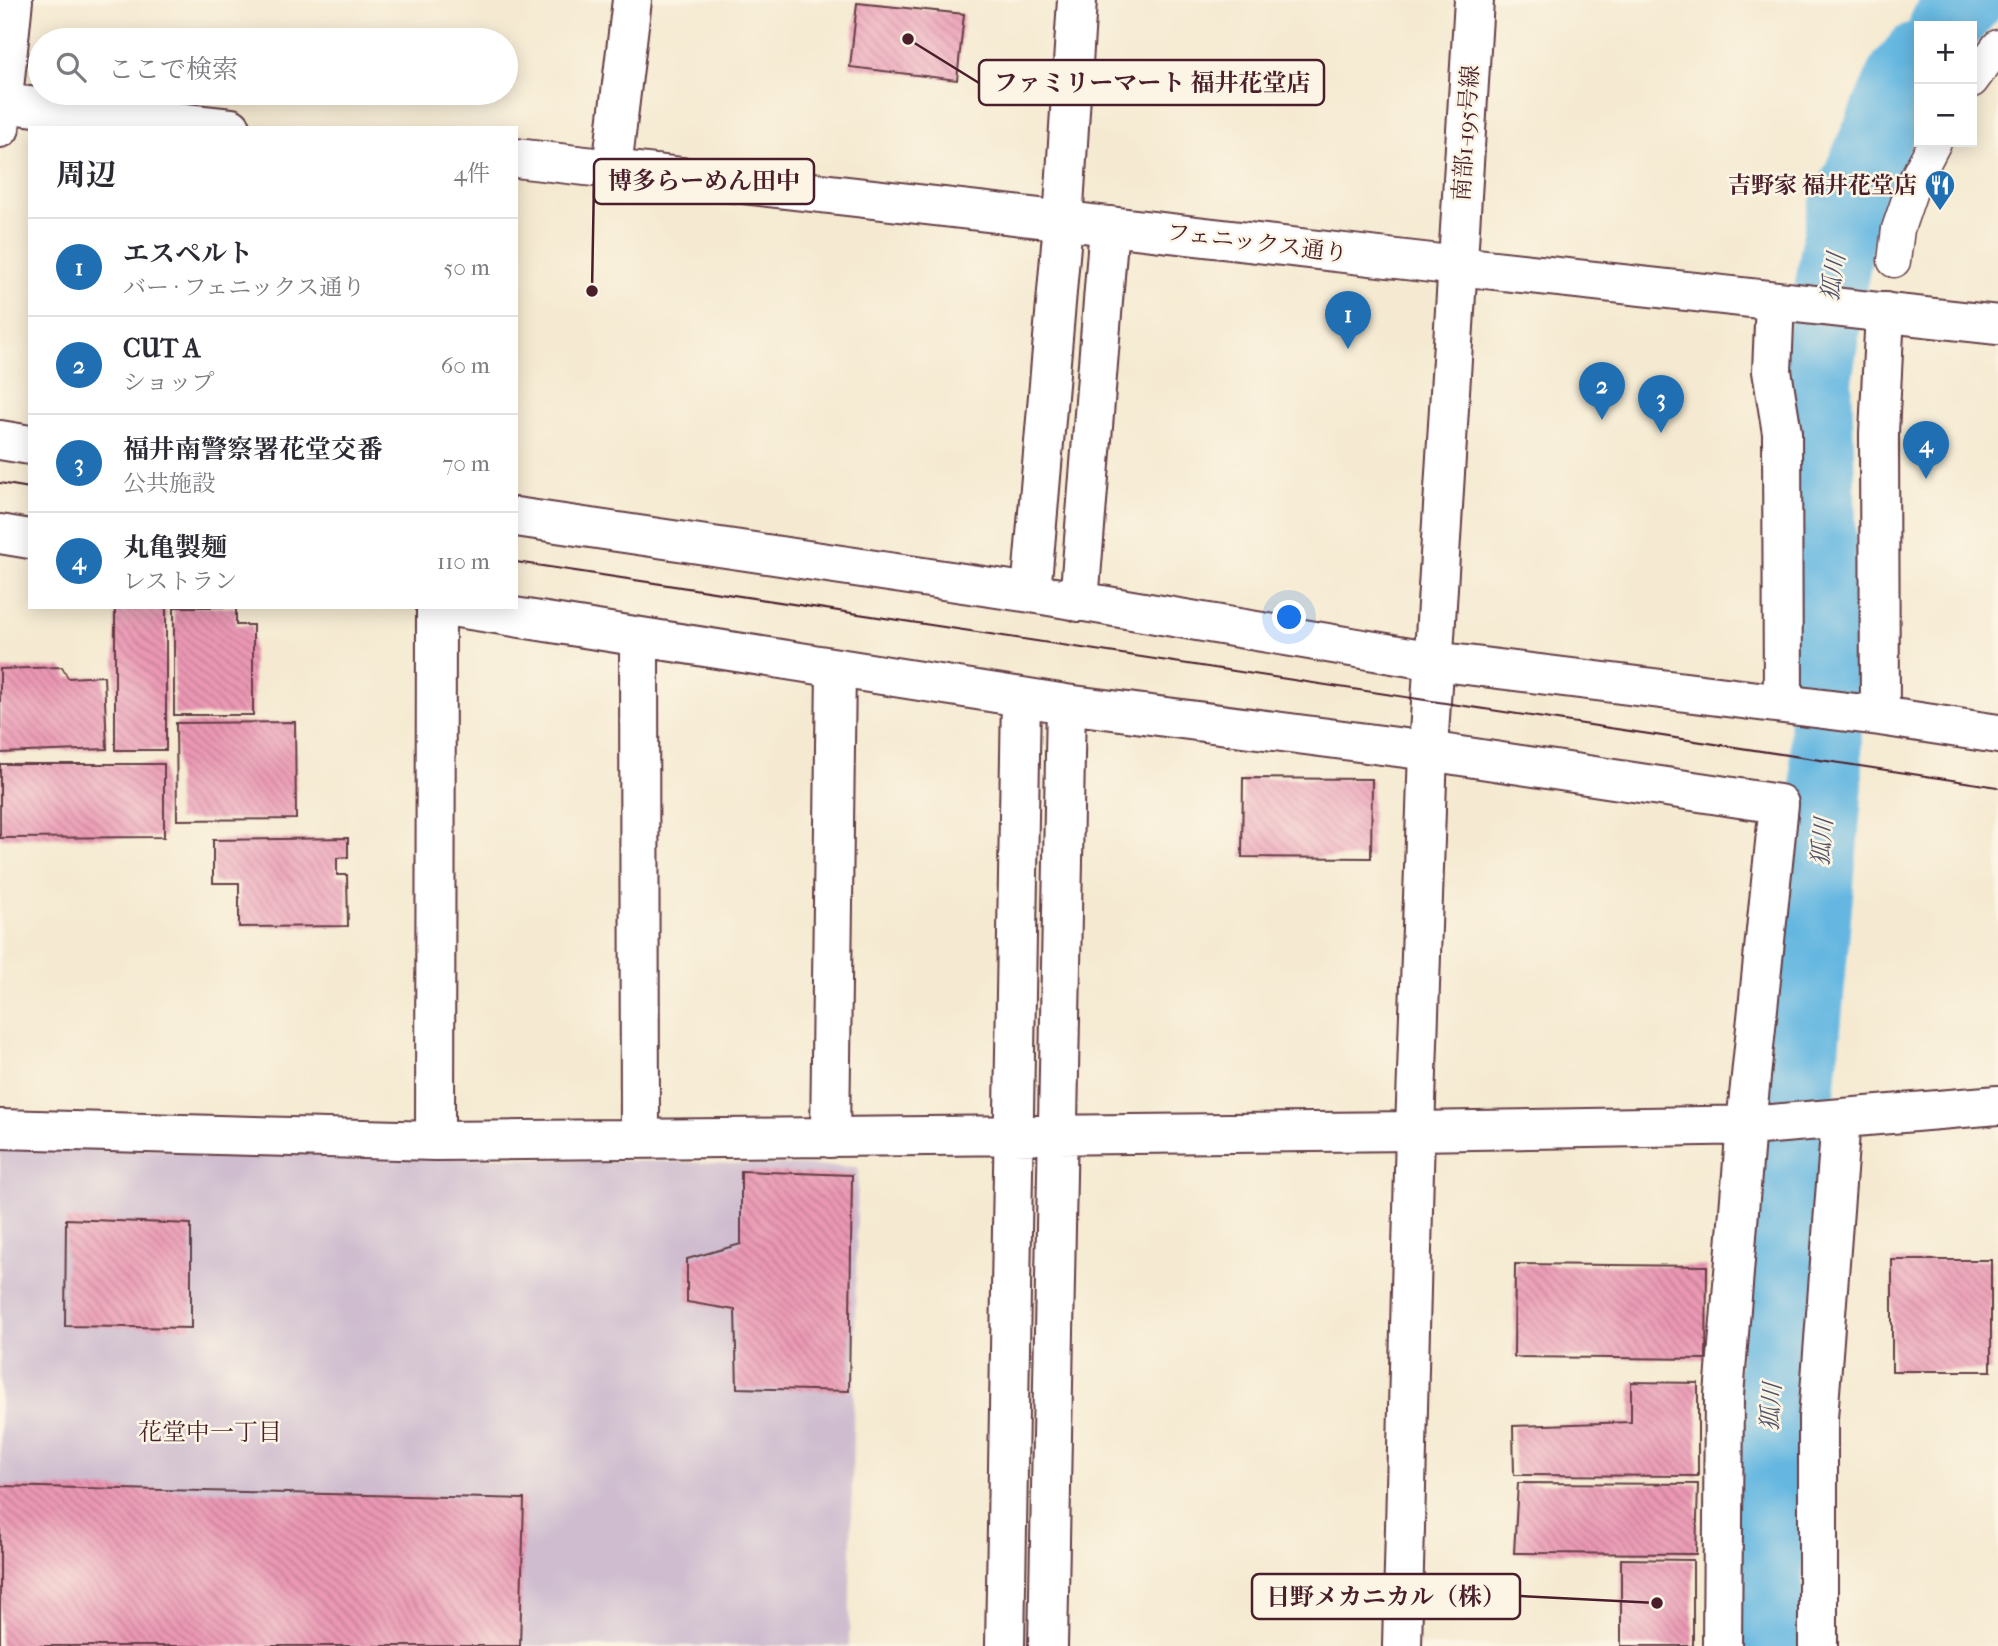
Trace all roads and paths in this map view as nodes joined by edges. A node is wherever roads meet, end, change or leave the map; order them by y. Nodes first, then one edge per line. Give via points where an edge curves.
1 (13, 0) edge
2 (632, 0) edge
3 (1077, 0) edge
4 (1474, 0) edge
5 (1998, 46) edge
6 (1977, 74) edge
7 (1, 112) edge
8 (202, 126) edge
9 (1932, 147) edge
10 (518, 158) edge
11 (612, 168) junction
12 (1063, 222) junction
13 (1109, 226) junction
14 (1894, 261) dead end
15 (1458, 266) junction
16 (1784, 302) junction
17 (1881, 311) junction
18 (1998, 325) edge
19 (0, 440) edge
20 (28, 445) edge
21 (518, 517) edge
22 (0, 534) edge
23 (28, 539) edge
24 (1031, 593) junction
25 (1079, 601) junction
26 (436, 609) edge
27 (463, 609) edge
28 (639, 638) junction
29 (1434, 661) junction
30 (836, 669) junction
31 (1021, 697) junction
32 (1066, 704) junction
33 (1790, 705) junction
34 (1872, 715) junction
35 (1998, 734) edge
36 (1428, 751) junction
37 (1998, 1105) edge
38 (1841, 1119) junction
39 (1753, 1125) junction
40 (0, 1129) edge
41 (1415, 1131) junction
42 (1058, 1134) junction
43 (1014, 1136) junction
44 (830, 1138) junction
45 (640, 1139) junction
46 (435, 1142) junction
47 (1005, 1646) edge
48 (1048, 1646) edge
49 (1402, 1646) edge
50 (1722, 1646) edge
51 (1818, 1646) edge

1 - 7 street
2 - 11 street
3 - 12 street
4 - 15 street, 南部1-195号線
5 - 6 street
7 - 8 street
9 - 14 street via 1898,229
10 - 11 street, フェニックス通り
11 - 12 street, フェニックス通り
12 - 13 street, フェニックス通り
12 - 24 street
13 - 15 street, フェニックス通り
13 - 25 street
15 - 16 street, フェニックス通り
15 - 29 street, 南部1-195号線
16 - 17 street, フェニックス通り
16 - 33 street via 1772,371 1782,433
17 - 18 street, フェニックス通り
17 - 34 street via 1884,374
19 - 20 street
21 - 24 street
22 - 23 street
24 - 25 street
25 - 29 street
26 - 46 street
27 - 28 street
28 - 30 street
28 - 45 street
29 - 33 street
29 - 36 street, 南部1-195号線
30 - 31 street
30 - 44 street
31 - 32 street
31 - 43 street
32 - 36 street
32 - 42 street
33 - 34 street
34 - 35 street
36 - 39 street via 1779,804
36 - 41 street, 南部1-195号線
37 - 38 street
38 - 39 street
38 - 51 street via 1818,1418
39 - 41 street
39 - 50 street via 1724,1395
40 - 46 street
41 - 42 street
41 - 49 street, 南部1-195号線
42 - 43 street
42 - 48 street
43 - 44 street
43 - 47 street
44 - 45 street
45 - 46 street

